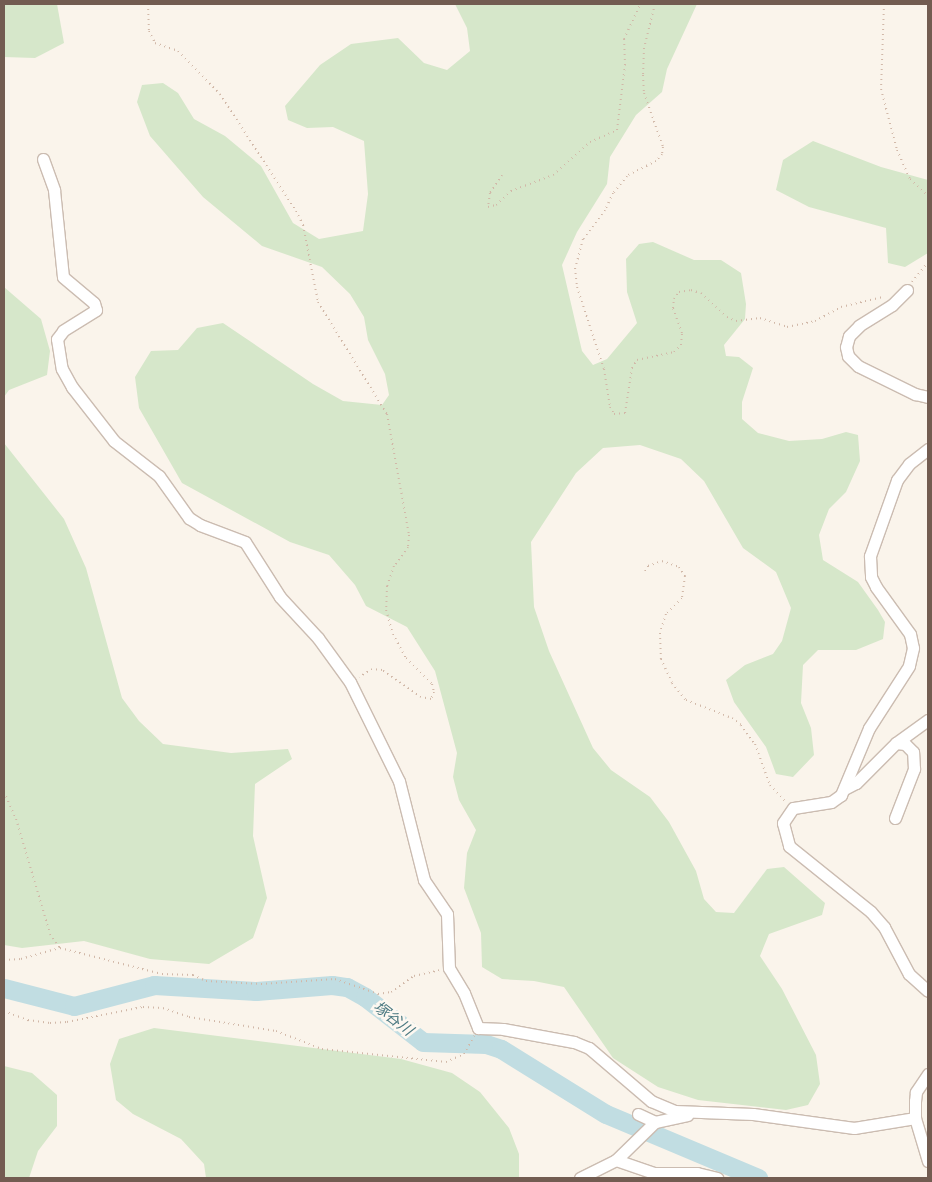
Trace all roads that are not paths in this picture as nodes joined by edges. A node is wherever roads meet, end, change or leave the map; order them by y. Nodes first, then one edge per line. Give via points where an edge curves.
1 (43, 159) dead end
2 (907, 290) road end
3 (928, 397) edge
4 (928, 449) edge
5 (928, 720) edge
6 (896, 743) junction
7 (844, 789) junction
8 (895, 818) dead end
9 (928, 991) edge
10 (928, 1074) edge
11 (692, 1112) junction
12 (638, 1114) dead end
13 (915, 1118) junction
14 (647, 1128) junction
15 (616, 1160) junction
16 (928, 1161) edge
17 (580, 1178) edge
18 (717, 1178) edge

1 - 11 street via 54,190 62,277 94,303 96,310 62,331 57,339 57,355 72,387 114,441 159,476 190,518 245,542 280,597 318,638 350,682 399,781 424,880 447,914 449,968 464,993 478,1028 503,1029 574,1042 588,1048 661,1107
2 - 3 street via 892,305 859,326 849,336 846,347 848,356 858,366
4 - 7 street via 909,464 897,480 870,556 874,582 910,634 913,648 909,666 869,728
5 - 6 street
6 - 7 street via 856,783
6 - 8 street via 905,744 913,752 914,769
7 - 9 street via 831,802 792,808 782,823 789,846 871,912 884,927 909,974
10 - 13 street via 916,1092
11 - 13 street via 753,1114 854,1128
11 - 14 street
12 - 14 street
13 - 16 street
14 - 15 street
15 - 17 street
15 - 18 street via 654,1173 697,1173

